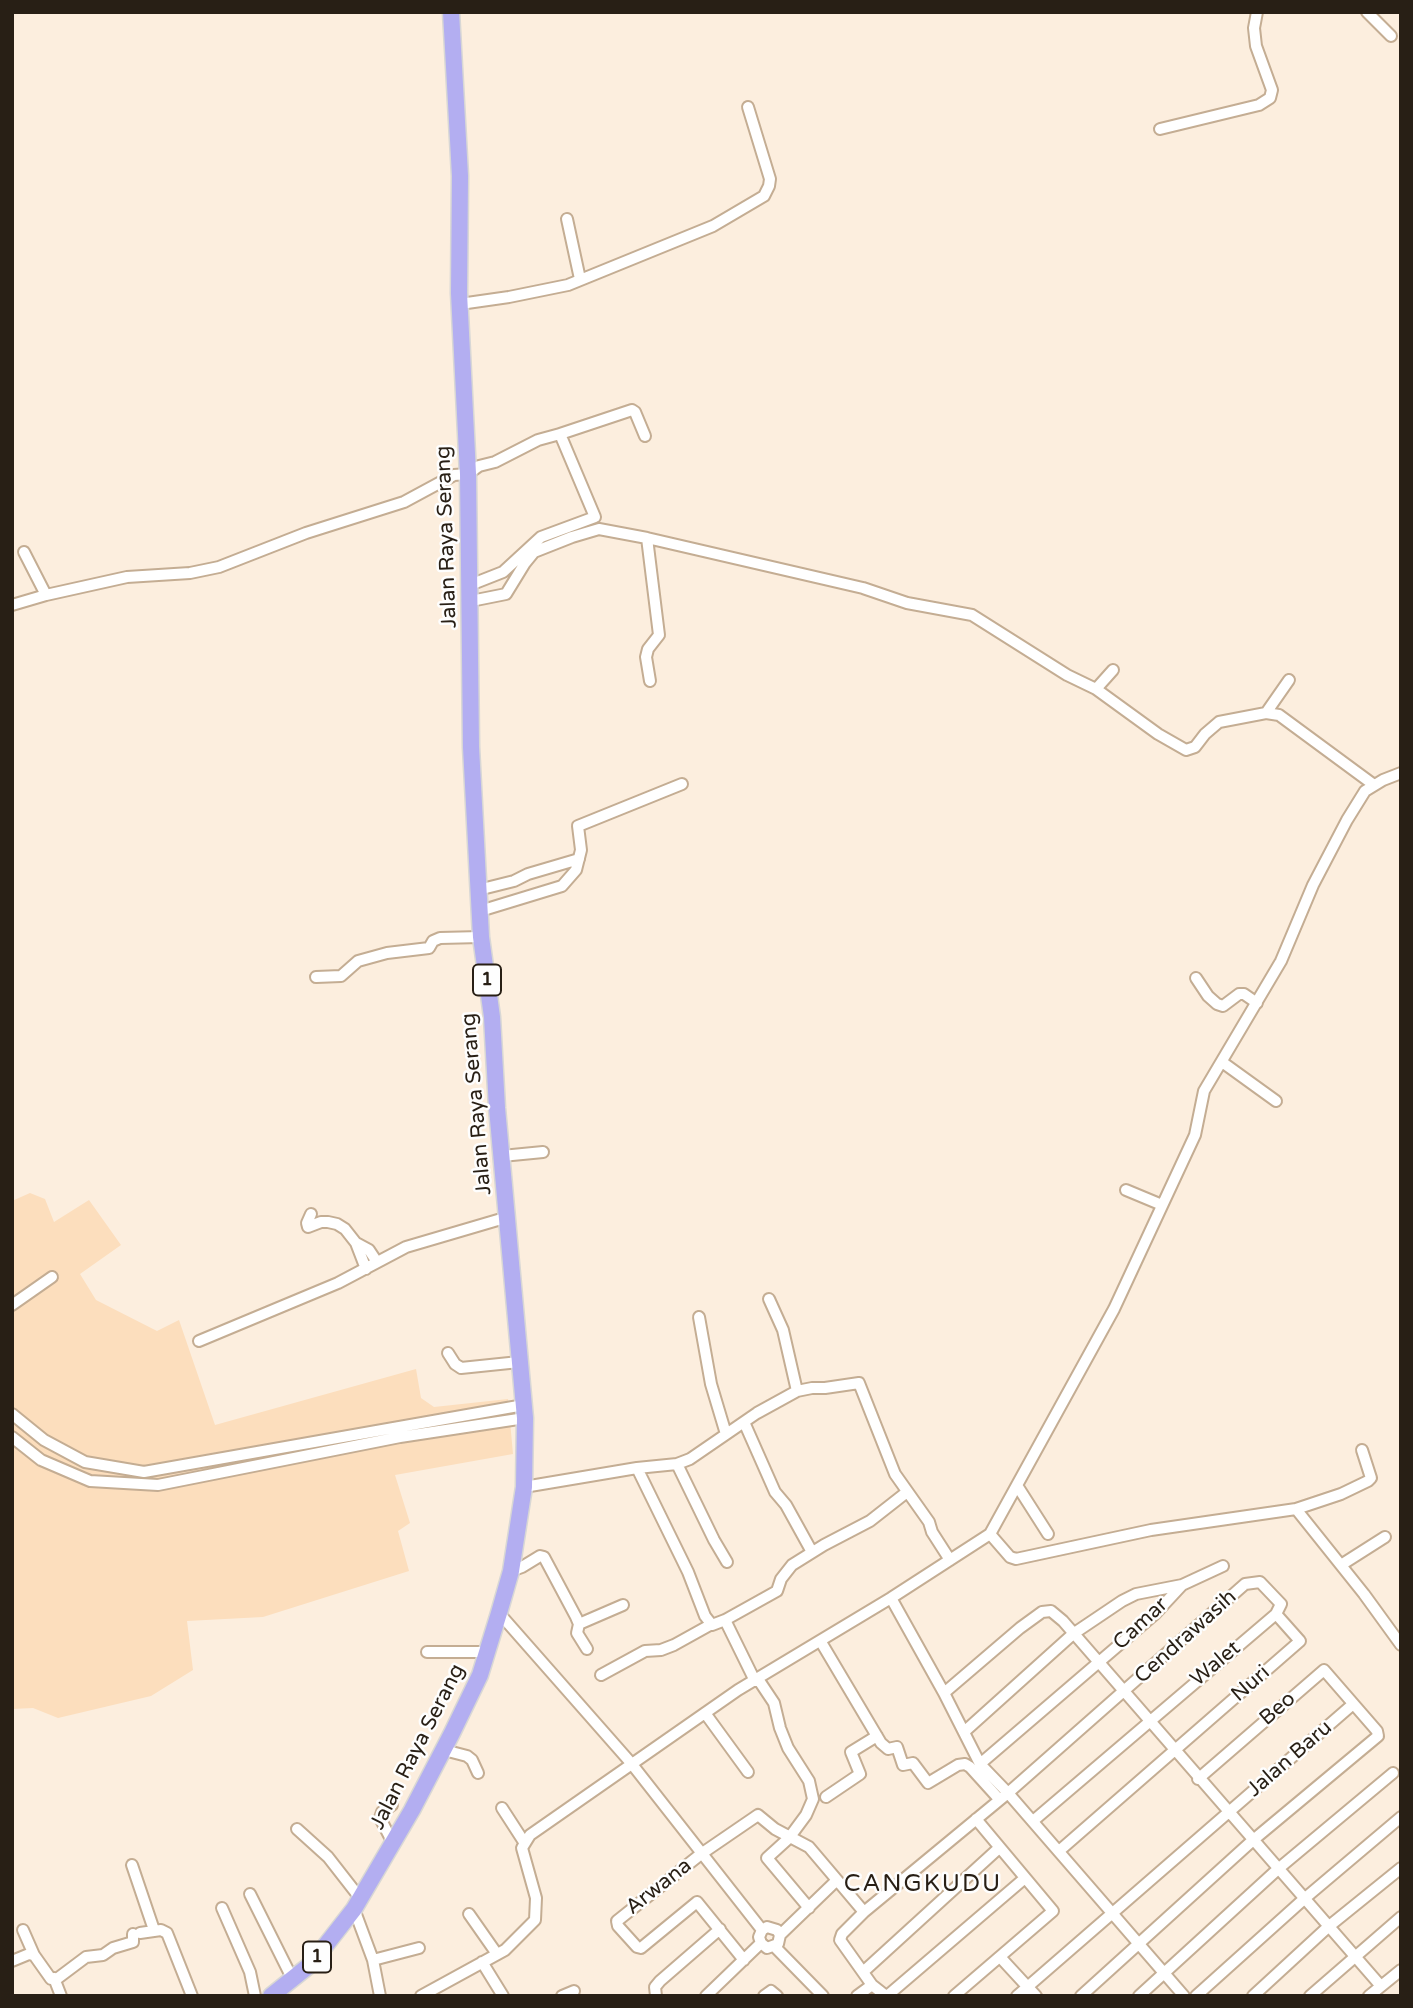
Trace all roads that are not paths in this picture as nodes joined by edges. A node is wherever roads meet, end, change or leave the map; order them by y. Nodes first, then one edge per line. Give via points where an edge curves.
1 (451, 12) edge
2 (1257, 12) edge
3 (1367, 12) edge
4 (1391, 36) dead end
5 (748, 107) dead end
6 (1160, 129) dead end
7 (567, 219) dead end
8 (580, 279) junction
9 (460, 304) junction
10 (560, 434) junction
11 (645, 436) dead end
12 (468, 474) junction
13 (647, 538) junction
14 (24, 552) dead end
15 (470, 593) junction
16 (46, 595) junction
17 (12, 605) edge
18 (1113, 670) dead end
19 (1289, 680) dead end
20 (650, 681) dead end
21 (1096, 689) junction
22 (1265, 713) junction
23 (1401, 773) edge
24 (682, 784) dead end
25 (1374, 785) junction
26 (579, 859) junction
27 (478, 890) junction
28 (480, 911) junction
29 (481, 937) junction
30 (316, 977) dead end
31 (1196, 978) dead end
32 (1257, 1003) junction
33 (1222, 1062) junction
34 (1276, 1101) dead end
35 (543, 1152) dead end
36 (502, 1156) junction
37 (1126, 1190) dead end
38 (1162, 1205) junction
39 (311, 1214) dead end
40 (508, 1217) junction
41 (356, 1243) junction
42 (377, 1262) junction
43 (366, 1269) junction
44 (52, 1277) dead end
45 (769, 1299) dead end
46 (12, 1305) edge
47 (699, 1317) dead end
48 (199, 1341) dead end
49 (448, 1353) dead end
50 (519, 1362) junction
51 (797, 1391) junction
52 (524, 1411) junction
53 (12, 1414) edge
54 (744, 1422) junction
55 (726, 1434) junction
56 (12, 1437) edge
57 (1362, 1450) dead end
58 (192, 1463) junction
59 (677, 1464) junction
60 (637, 1468) junction
61 (193, 1478) junction
62 (524, 1487) junction
63 (1018, 1487) junction
64 (907, 1492) junction
65 (1296, 1509) junction
66 (990, 1534) junction
67 (1048, 1534) dead end
68 (1385, 1537) dead end
69 (812, 1552) junction
70 (950, 1560) junction
71 (727, 1562) dead end
72 (1341, 1565) junction
73 (1223, 1566) dead end
74 (511, 1571) junction
75 (1182, 1585) junction
76 (891, 1598) junction
77 (1122, 1601) junction
78 (624, 1605) dead end
79 (1278, 1609) junction
80 (1131, 1611) dead end
81 (499, 1613) junction
82 (725, 1620) junction
83 (579, 1624) junction
84 (710, 1625) junction
85 (1073, 1634) junction
86 (821, 1642) junction
87 (1401, 1645) edge
88 (587, 1649) dead end
89 (427, 1652) dead end
90 (487, 1652) junction
91 (1098, 1663) junction
92 (601, 1675) dead end
93 (756, 1680) junction
94 (1124, 1692) junction
95 (944, 1693) junction
96 (1352, 1704) junction
97 (705, 1713) junction
98 (1149, 1721) junction
99 (964, 1732) junction
100 (877, 1736) junction
101 (444, 1750) junction
102 (1174, 1750) junction
103 (631, 1763) junction
104 (980, 1764) junction
105 (748, 1772) dead end
106 (478, 1773) dead end
107 (1393, 1773) dead end
108 (1198, 1779) junction
109 (1003, 1796) junction
110 (826, 1797) dead end
111 (392, 1805) dead end
112 (502, 1808) dead end
113 (1228, 1813) junction
114 (1401, 1817) edge
115 (976, 1819) junction
116 (1032, 1821) junction
117 (298, 1829) dead end
118 (789, 1838) junction
119 (1252, 1841) junction
120 (524, 1842) junction
121 (393, 1843) junction
122 (999, 1848) junction
123 (1059, 1851) junction
124 (701, 1854) junction
125 (132, 1865) dead end
126 (1401, 1868) edge
127 (1278, 1869) junction
128 (1026, 1878) junction
129 (837, 1880) junction
130 (250, 1894) dead end
131 (1304, 1899) junction
132 (357, 1903) junction
133 (222, 1908) dead end
134 (809, 1908) junction
135 (864, 1912) junction
136 (469, 1914) dead end
137 (1112, 1914) junction
138 (1401, 1917) edge
139 (1328, 1927) junction
140 (720, 1929) junction
141 (23, 1930) dead end
142 (153, 1930) junction
143 (762, 1930) junction
144 (780, 1935) junction
145 (761, 1943) junction
146 (1138, 1943) junction
147 (775, 1947) junction
148 (419, 1948) dead end
149 (496, 1954) junction
150 (34, 1955) junction
151 (1354, 1956) junction
152 (1000, 1957) junction
153 (373, 1960) junction
154 (744, 1960) junction
155 (12, 1961) edge
156 (482, 1962) junction
157 (1401, 1970) edge
158 (863, 1972) junction
159 (1165, 1972) junction
160 (54, 1978) junction
161 (293, 1980) junction
162 (872, 1985) junction
163 (1380, 1985) junction
164 (1028, 1986) junction
165 (574, 1991) dead end
166 (707, 1995) edge
167 (61, 1996) edge
168 (192, 1996) edge
169 (255, 1996) edge
170 (271, 1996) edge
171 (380, 1996) edge
172 (421, 1996) edge
173 (503, 1996) edge
174 (562, 1996) edge
175 (656, 1996) edge
176 (764, 1996) edge
177 (777, 1996) edge
178 (822, 1996) edge
179 (857, 1996) edge
180 (886, 1996) edge
181 (954, 1996) edge
182 (1017, 1996) edge
183 (1036, 1996) edge
184 (1081, 1996) edge
185 (1139, 1996) edge
186 (1184, 1996) edge
187 (1196, 1996) edge
188 (1253, 1996) edge
189 (1310, 1996) edge
190 (1369, 1996) edge

1 - 9 highway, Jalan Raya Serang / 1 via 460,176
2 - 6 street via 1256,46 1272,90 1270,98 1259,105
3 - 4 street
5 - 8 street via 770,178 764,196 713,226
7 - 8 street
8 - 9 street via 555,288
9 - 12 highway, Jalan Raya Serang / 1
10 - 11 street via 632,410
10 - 12 street
10 - 15 street via 595,517 541,537 503,572
12 - 15 highway, Jalan Raya Serang / 1
12 - 16 street via 454,475 404,502 207,571 127,577
13 - 15 street via 598,529 572,537 534,552 506,594
13 - 20 street via 659,635 646,657
13 - 21 street via 863,588 907,604 972,615 1067,676
14 - 16 street
15 - 27 highway, Jalan Raya Serang / 1
16 - 17 street
18 - 21 street
19 - 22 street
21 - 22 street via 1186,750 1195,747 1219,722
22 - 25 street via 1286,719
23 - 25 street
24 - 26 street via 582,823 577,828
25 - 32 street via 1347,820
26 - 27 street
26 - 28 street via 562,886
27 - 28 highway, Jalan Raya Serang / 1
28 - 29 highway, Jalan Raya Serang / 1
29 - 30 street via 440,938 429,948 355,962 341,976
29 - 36 highway, Jalan Raya Serang / 1
31 - 32 street via 1217,1004 1223,1006 1239,994
32 - 33 street
33 - 34 street
33 - 38 street via 1204,1091 1195,1135
35 - 36 street
36 - 40 highway, Jalan Raya Serang / 1
37 - 38 street
38 - 63 street via 1114,1309
39 - 41 street via 308,1227 321,1222 337,1224
40 - 42 street via 406,1247
40 - 50 highway, Jalan Raya Serang / 1
41 - 42 street via 369,1250
41 - 43 street
42 - 43 street
43 - 48 street
44 - 46 street
45 - 51 street via 783,1330
47 - 55 street
49 - 50 street via 461,1368
50 - 52 highway, Jalan Raya Serang / 1
51 - 54 street
51 - 64 street via 859,1383 886,1456
52 - 58 street
52 - 61 street
52 - 62 highway, Jalan Raya Serang / 1
53 - 58 street via 44,1440 85,1462 144,1472
54 - 55 street
54 - 69 street via 775,1492
55 - 59 street via 701,1454
56 - 61 street via 41,1460 90,1481 158,1486
57 - 65 street via 1371,1478 1368,1481
58 - 61 street
59 - 60 street
59 - 71 street
60 - 62 street
60 - 84 street
62 - 74 highway, Jalan Raya Serang / 1
63 - 66 street
63 - 67 street
64 - 69 street via 870,1521
64 - 70 street
65 - 66 street via 1151,1530 1016,1559
65 - 72 street
66 - 70 street
68 - 72 street
69 - 82 street via 792,1565 777,1591
70 - 76 street
72 - 87 street
73 - 75 street
74 - 81 highway, Jalan Raya Serang / 1
74 - 83 street via 544,1557
75 - 77 street
75 - 91 street, Camar
76 - 86 street
76 - 95 street
77 - 80 street
77 - 85 street
78 - 83 street
79 - 94 street, Cendrawasih via 1260,1582 1248,1583
79 - 98 street, Walet
79 - 102 street, Nuri via 1300,1641
81 - 90 highway, Jalan Raya Serang / 1
81 - 103 street
82 - 84 street
82 - 93 street
83 - 88 street via 578,1633
84 - 92 street
85 - 91 street
85 - 95 street via 1051,1611 1042,1612
85 - 99 street
86 - 93 street
86 - 100 street
89 - 90 street
90 - 101 highway, Jalan Raya Serang / 1
91 - 94 street
91 - 104 street, Camar
93 - 97 street
93 - 118 street via 774,1703 788,1748 812,1794 806,1815
94 - 98 street
94 - 109 street, Cendrawasih
95 - 99 street
96 - 108 street, Beo via 1321,1671
96 - 113 street, Jalan Baru
96 - 119 street via 1378,1735
97 - 103 street
97 - 105 street
98 - 102 street
98 - 116 street, Walet
99 - 104 street
100 - 109 street via 887,1748 897,1747 903,1765 913,1763 928,1783 965,1765
100 - 110 street via 851,1752 860,1774
101 - 106 street via 467,1756
101 - 121 highway, Jalan Raya Serang / 1
102 - 108 street
102 - 123 street
103 - 120 street
103 - 124 street
104 - 109 street
107 - 127 street
108 - 113 street
109 - 115 street, Cendrawasih
109 - 116 street
111 - 121 street via 380,1818
112 - 120 street
113 - 119 street
113 - 137 street, Jalan Baru
114 - 131 street
115 - 122 street
115 - 135 street, Cendrawasih
116 - 123 street
117 - 132 street via 328,1857
118 - 124 street via 758,1815
118 - 129 street via 809,1847
118 - 134 street via 767,1858
119 - 127 street
119 - 146 street
120 - 149 street via 536,1898 535,1920
121 - 132 highway, Jalan Raya Serang / 1
122 - 128 street
122 - 158 street
123 - 137 street
124 - 140 street, Arwana via 619,1918 618,1926 641,1948 697,1902
124 - 143 street
125 - 142 street
126 - 139 street
127 - 131 street
127 - 159 street
128 - 152 street via 1053,1912
128 - 180 street
129 - 134 street
129 - 135 street
130 - 161 street
131 - 139 street
131 - 187 street
132 - 153 street
132 - 161 highway, Jalan Raya Serang / 1 via 311,1964
133 - 169 street via 250,1972
134 - 144 street
135 - 158 street, Cendrawasih via 840,1940
136 - 149 street
137 - 146 street
137 - 164 street, Jalan Baru
138 - 151 street
139 - 151 street
139 - 188 street
140 - 154 street, Arwana
140 - 175 street via 660,1980
141 - 150 street
142 - 160 street via 137,1934 133,1942 103,1955 86,1956
142 - 168 street via 167,1933
143 - 144 street via 772,1927
143 - 145 street
144 - 147 street
145 - 147 street
145 - 154 street
146 - 159 street
146 - 184 street
147 - 178 street
148 - 153 street
149 - 156 street
150 - 155 street
150 - 160 street
151 - 163 street
151 - 189 street
152 - 164 street
152 - 181 street
153 - 171 street
154 - 166 street
156 - 172 street
156 - 173 street
157 - 163 street
158 - 162 street
159 - 185 street
159 - 186 street
160 - 167 street
161 - 170 highway, Jalan Raya Serang / 1
162 - 179 street
162 - 180 street
163 - 190 street
164 - 182 street, Jalan Baru
164 - 183 street
165 - 174 street
176 - 177 street via 771,1991

